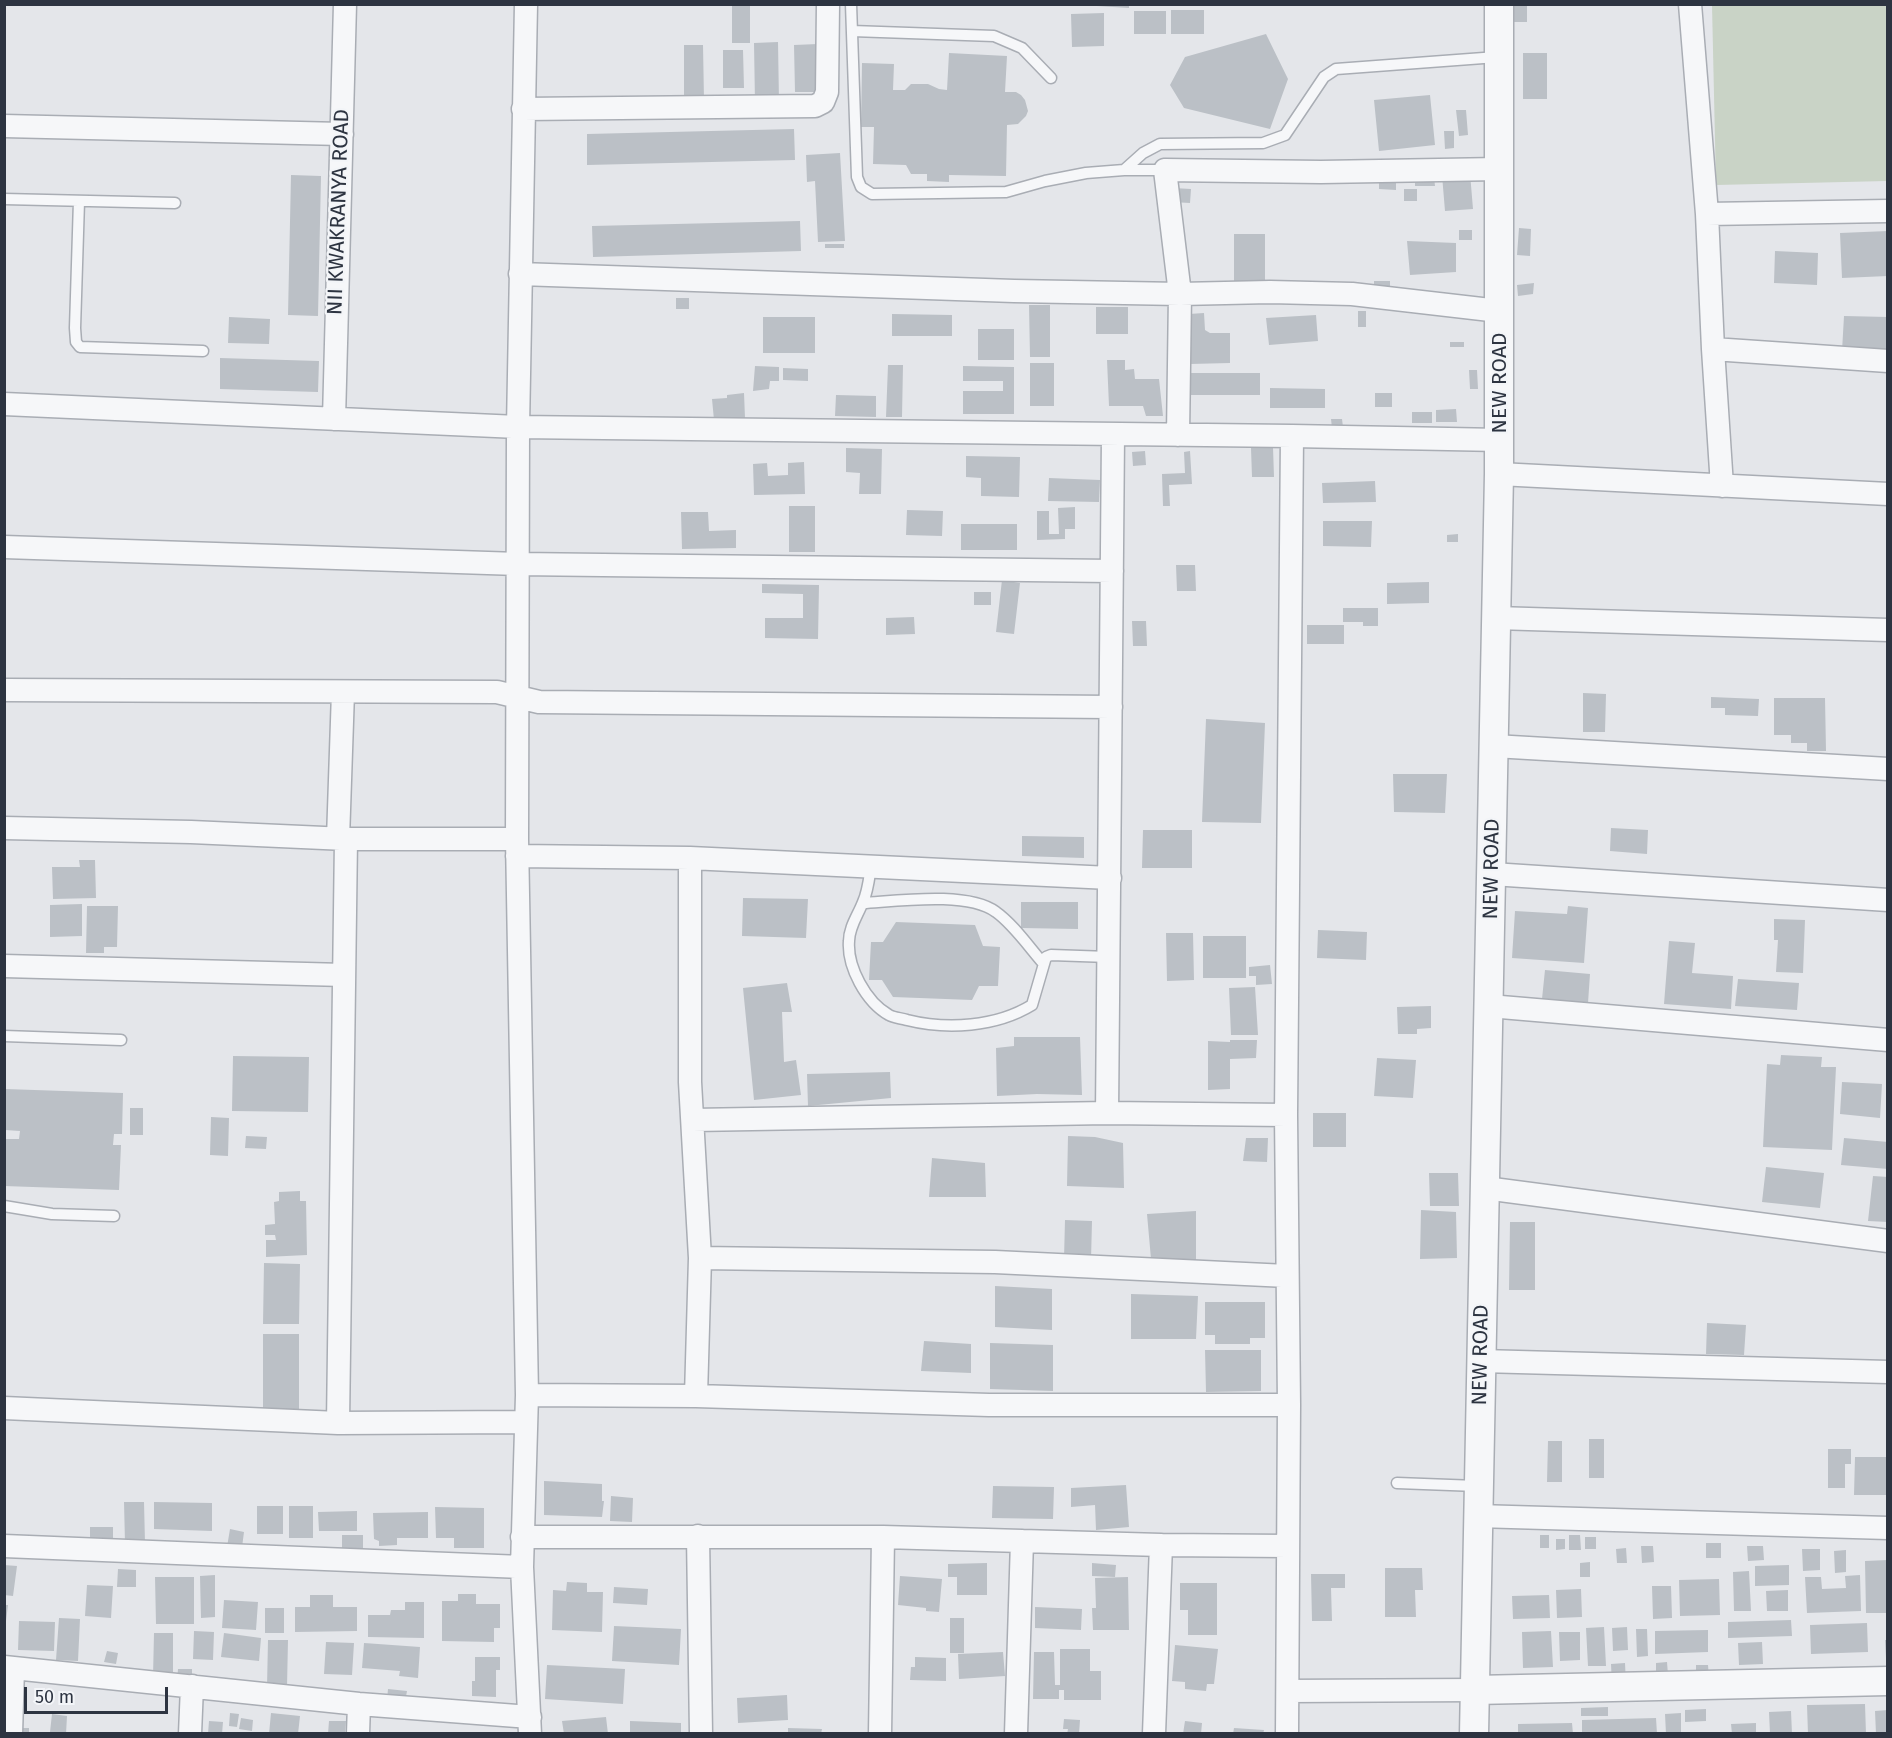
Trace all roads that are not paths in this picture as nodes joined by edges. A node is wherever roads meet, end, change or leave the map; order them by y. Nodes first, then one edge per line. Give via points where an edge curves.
1 (345, 4) edge
2 (526, 4) edge
3 (828, 4) edge
4 (851, 4) edge
5 (1499, 4) edge
6 (1690, 4) edge
7 (852, 31) junction
8 (1499, 57) junction
9 (1051, 78) dead end
10 (524, 109) junction
11 (4, 126) edge
12 (342, 134) junction
13 (1499, 169) junction
14 (1124, 170) junction
15 (1165, 170) junction
16 (4, 199) edge
17 (79, 201) junction
18 (174, 203) dead end
19 (1887, 211) edge
20 (1707, 214) junction
21 (520, 274) junction
22 (1180, 294) junction
23 (1499, 311) junction
24 (1713, 349) junction
25 (203, 351) dead end
26 (1887, 361) edge
27 (4, 404) edge
28 (334, 419) junction
29 (518, 426) junction
30 (1113, 435) junction
31 (1178, 435) junction
32 (1292, 436) junction
33 (1500, 440) junction
34 (1499, 474) junction
35 (1722, 486) junction
36 (1887, 494) edge
37 (4, 547) edge
38 (518, 564) junction
39 (1112, 571) junction
40 (1496, 618) junction
41 (1887, 630) edge
42 (4, 690) edge
43 (343, 692) junction
44 (518, 696) junction
45 (1111, 706) junction
46 (1494, 746) junction
47 (1887, 769) edge
48 (4, 828) edge
49 (342, 839) junction
50 (517, 847) junction
51 (690, 858) junction
52 (871, 866) junction
53 (1492, 874) junction
54 (1110, 878) junction
55 (1887, 900) edge
56 (863, 903) junction
57 (1109, 957) junction
58 (1043, 963) junction
59 (4, 966) edge
60 (344, 975) junction
61 (1489, 1006) junction
62 (4, 1036) edge
63 (121, 1040) dead end
64 (1887, 1040) edge
65 (1107, 1113) junction
66 (1286, 1115) junction
67 (693, 1120) junction
68 (1485, 1188) junction
69 (4, 1206) edge
70 (114, 1216) dead end
71 (1887, 1241) edge
72 (700, 1258) junction
73 (1287, 1276) junction
74 (1481, 1361) junction
75 (1887, 1372) edge
76 (527, 1395) junction
77 (696, 1396) junction
78 (1289, 1405) junction
79 (4, 1408) edge
80 (525, 1422) junction
81 (338, 1423) junction
82 (1396, 1483) dead end
83 (1478, 1486) junction
84 (1478, 1516) junction
85 (1887, 1528) edge
86 (698, 1536) junction
87 (522, 1537) junction
88 (883, 1537) junction
89 (1022, 1541) junction
90 (1161, 1545) junction
91 (4, 1546) edge
92 (1288, 1546) junction
93 (522, 1567) junction
94 (9, 1667) edge
95 (1887, 1681) edge
96 (192, 1686) junction
97 (1475, 1690) junction
98 (1288, 1691) junction
99 (358, 1704) junction
100 (530, 1725) edge
101 (11, 1734) edge
102 (190, 1734) edge
103 (357, 1734) edge
104 (701, 1734) edge
105 (880, 1734) edge
106 (1016, 1734) edge
107 (1154, 1734) edge
108 (1287, 1734) edge
109 (1474, 1734) edge

1 - 12 street, NII KWAKRANYA ROAD
2 - 10 street
3 - 10 street via 827,92 824,102 814,106
4 - 7 lane
5 - 8 street, NEW ROAD
6 - 20 street
7 - 9 lane via 994,36 1022,48
7 - 14 lane via 857,177 861,187 872,194 1006,192 1086,173
8 - 13 street, NEW ROAD
8 - 14 lane via 1336,69 1324,77 1286,135 1263,143 1160,144
10 - 21 street
11 - 12 street
12 - 28 street, NII KWAKRANYA ROAD
13 - 15 street
13 - 23 street, NEW ROAD
14 - 15 lane
15 - 22 street
16 - 17 lane
17 - 18 lane
17 - 25 lane via 75,328 80,347
19 - 20 street
20 - 24 street
21 - 22 street
21 - 29 street
22 - 23 street via 1352,294
22 - 31 street
23 - 33 street, NEW ROAD
24 - 26 street
24 - 35 street
27 - 28 street
28 - 29 street
29 - 30 street
29 - 38 street
30 - 31 street
30 - 39 street
31 - 32 street
32 - 33 street
32 - 66 street
33 - 34 street, NEW ROAD
34 - 35 street
34 - 40 street, NEW ROAD
35 - 36 street
37 - 38 street
38 - 39 street
38 - 44 street
39 - 45 street
40 - 41 street
40 - 46 street, NEW ROAD
42 - 43 street
43 - 44 street via 497,692
43 - 49 street
44 - 45 street via 539,702
44 - 50 street
45 - 54 street
46 - 47 street
46 - 53 street, NEW ROAD
48 - 49 street
49 - 50 street
49 - 60 street
50 - 51 street
50 - 76 street
51 - 52 street
51 - 67 street
52 - 54 street
52 - 56 lane
53 - 55 street
53 - 61 street, NEW ROAD
54 - 57 street
56 - 58 lane via 916,899 971,901 987,906 1005,920
56 - 58 lane via 849,941 853,968 874,1003 890,1016 918,1023 955,1025 982,1023 1022,1011 1032,1005
57 - 58 lane via 1051,955
57 - 65 street
59 - 60 street
60 - 81 street
61 - 64 street
61 - 68 street, NEW ROAD
62 - 63 lane
65 - 66 street
65 - 67 street
66 - 73 street
67 - 72 street
68 - 71 street
68 - 74 street, NEW ROAD
69 - 70 lane via 52,1214
72 - 73 street via 995,1262
72 - 77 street
73 - 78 street
74 - 75 street
74 - 83 street, NEW ROAD
76 - 77 street
76 - 80 street
77 - 78 street via 989,1406
78 - 92 street
79 - 81 street
80 - 81 street
80 - 87 street
82 - 83 lane
83 - 84 street, NEW ROAD
84 - 85 street
84 - 97 street, NEW ROAD
86 - 87 street
86 - 88 street
86 - 104 street
87 - 93 street
88 - 89 street
88 - 105 street
89 - 90 street
89 - 106 street
90 - 92 street
90 - 107 street
91 - 93 street
92 - 98 street
93 - 100 street
94 - 96 street
94 - 101 street
95 - 97 street
96 - 99 street
96 - 102 street
97 - 98 street
97 - 109 street, NEW ROAD
98 - 108 street
99 - 100 street
99 - 103 street

